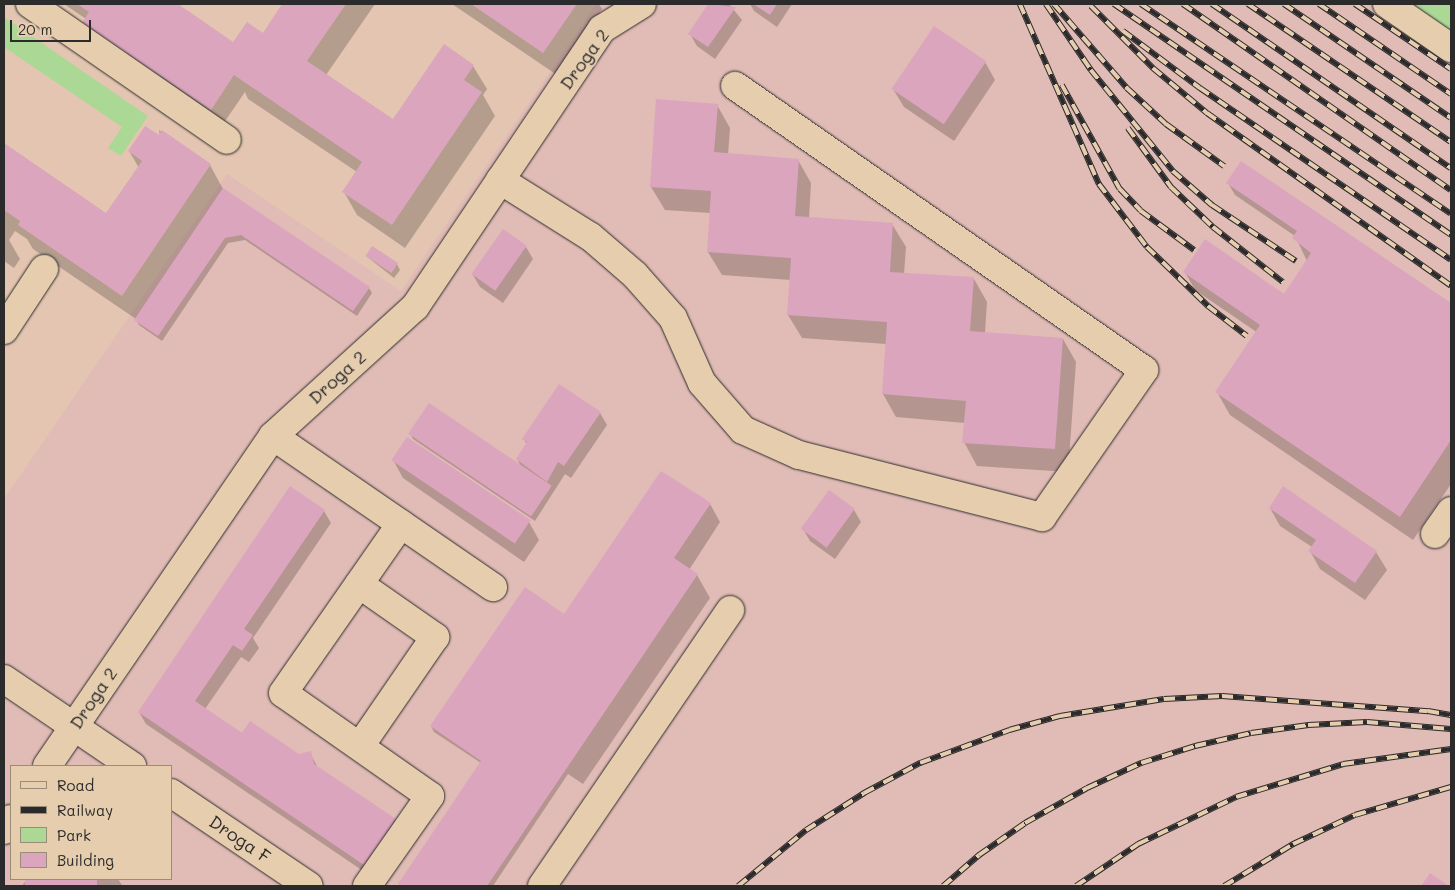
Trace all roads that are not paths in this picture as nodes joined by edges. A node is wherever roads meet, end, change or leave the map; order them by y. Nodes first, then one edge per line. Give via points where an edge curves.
1 (30, 4) edge
2 (642, 4) edge
3 (1387, 4) edge
4 (1451, 48) edge
5 (735, 86) dead end
6 (228, 140) dead end
7 (500, 180) junction
8 (44, 269) dead end
9 (4, 330) edge
10 (273, 436) junction
11 (1451, 510) edge
12 (401, 524) junction
13 (1435, 534) dead end
14 (359, 584) junction
15 (493, 587) dead end
16 (730, 610) dead end
17 (4, 679) edge
18 (74, 727) junction
19 (360, 746) junction
20 (48, 765) edge
21 (131, 765) edge
22 (172, 794) edge
23 (309, 886) edge
24 (367, 886) edge
25 (542, 886) edge

1 - 6 lane
2 - 7 lane, Droga 2 via 602,29
3 - 4 lane
5 - 7 lane via 1144,370 1042,517 799,455 743,430 702,384 673,318 635,275 591,237
7 - 10 lane, Droga 2 via 416,307
8 - 9 lane
10 - 12 lane
10 - 18 lane, Droga 2
11 - 13 lane
12 - 14 lane
12 - 15 lane
14 - 19 lane via 435,637
14 - 19 lane via 283,693
16 - 25 lane
17 - 18 lane
18 - 20 lane, Droga 2
18 - 21 lane
19 - 24 lane via 430,796
22 - 23 lane, Droga F

